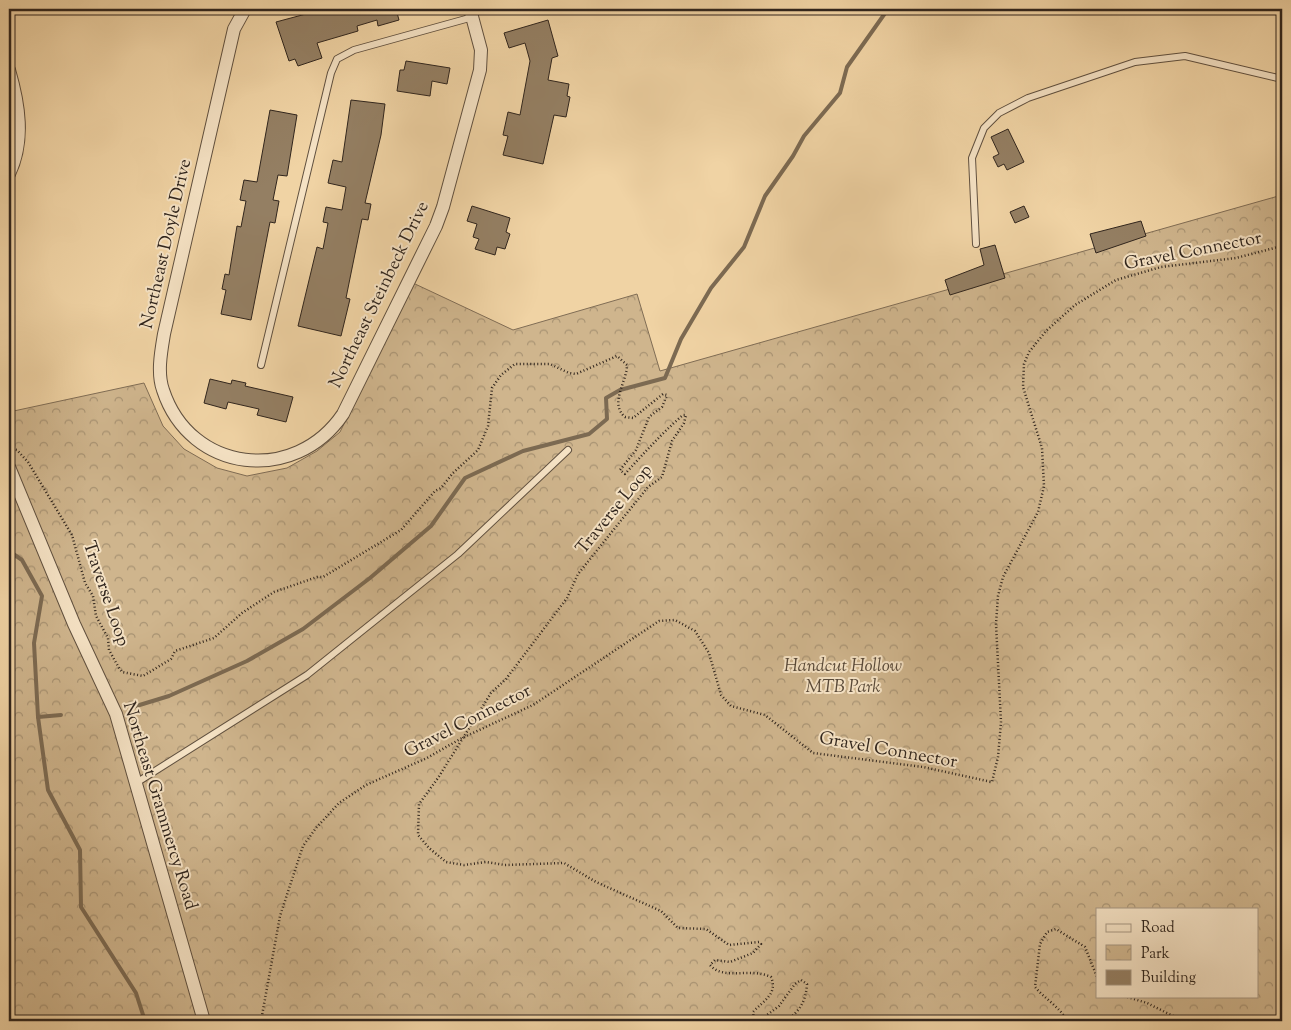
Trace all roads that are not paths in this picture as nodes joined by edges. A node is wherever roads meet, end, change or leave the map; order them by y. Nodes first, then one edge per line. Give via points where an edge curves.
1 (245, 9) edge
2 (471, 13) edge
3 (9, 70) edge
4 (1282, 79) edge
5 (9, 174) edge
6 (976, 244) dead end
7 (261, 365) dead end
8 (568, 450) dead end
9 (233, 458) joint
10 (9, 467) edge
11 (136, 783) junction
12 (204, 1021) edge

1 - 9 street, Northeast Doyle Drive via 234,29 164,334 160,365 162,389 172,412 195,440
2 - 7 lane via 354,50 337,59
2 - 9 street, Northeast Steinbeck Drive via 481,50 480,70 443,207 342,414 333,428 300,452 269,461
3 - 5 street via 19,125 14,163
4 - 6 lane via 1185,56 1135,62 1028,98 999,113 984,128 972,158
8 - 11 lane via 458,554 307,675
10 - 11 street, Northeast Grammercy Road via 74,624 116,714
11 - 12 street, Northeast Grammercy Road

